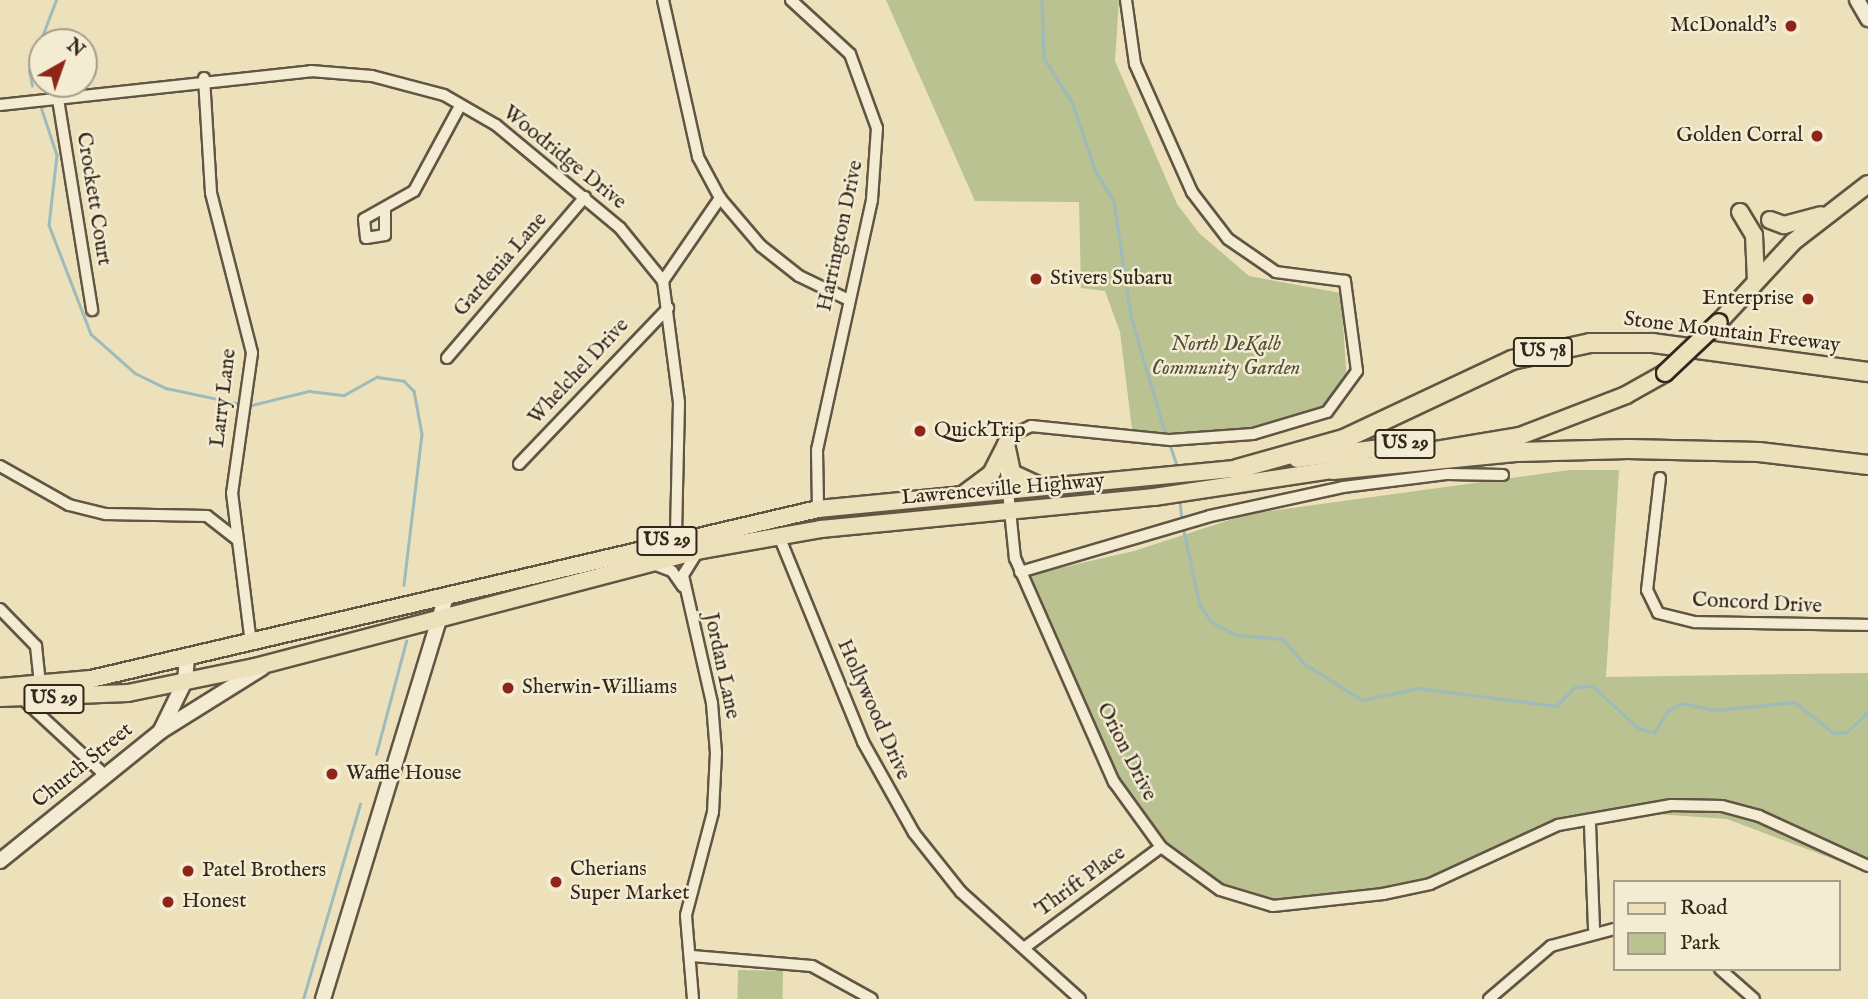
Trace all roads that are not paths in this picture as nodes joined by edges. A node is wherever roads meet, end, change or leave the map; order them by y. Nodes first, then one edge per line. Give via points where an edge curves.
1 (663, 0) edge
2 (791, 0) edge
3 (1126, 0) edge
4 (1857, 0) edge
5 (1868, 19) edge
6 (204, 78) junction
7 (98, 89) edge
8 (31, 98) edge
9 (58, 98) edge
10 (0, 104) edge
11 (460, 106) junction
12 (1868, 184) edge
13 (585, 197) junction
14 (720, 198) junction
15 (385, 210) dead end
16 (1740, 212) dead end
17 (1824, 214) junction
18 (1770, 220) dead end
19 (1756, 279) junction
20 (663, 281) junction
21 (847, 299) junction
22 (668, 307) junction
23 (92, 310) dead end
24 (447, 358) dead end
25 (1868, 372) edge
26 (1571, 417) junction
27 (1006, 444) junction
28 (519, 464) dead end
29 (1868, 465) edge
30 (0, 466) edge
31 (1237, 469) junction
32 (1333, 470) junction
33 (1503, 475) dead end
34 (1660, 478) dead end
35 (1048, 489) junction
36 (1153, 489) junction
37 (1004, 492) junction
38 (960, 496) junction
39 (818, 509) junction
40 (1007, 512) junction
41 (779, 536) junction
42 (676, 538) junction
43 (236, 539) junction
44 (702, 550) junction
45 (645, 565) junction
46 (1020, 572) junction
47 (686, 590) junction
48 (446, 597) junction
49 (0, 610) edge
50 (441, 616) junction
51 (1868, 625) edge
52 (251, 643) junction
53 (187, 657) junction
54 (272, 663) junction
55 (185, 681) junction
56 (40, 683) junction
57 (0, 687) edge
58 (0, 698) edge
59 (25, 702) junction
60 (161, 731) junction
61 (105, 775) junction
62 (1590, 824) junction
63 (1161, 847) junction
64 (0, 861) edge
65 (1868, 866) edge
66 (1594, 929) junction
67 (1612, 929) edge
68 (1024, 948) junction
69 (692, 956) junction
70 (1722, 971) edge
71 (323, 999) edge
72 (693, 999) edge
73 (872, 999) edge
74 (1080, 999) edge
75 (1489, 999) edge
76 (1754, 999) edge

1 - 14 street via 698,157
2 - 21 street, Harrington Drive via 849,54 877,128 872,200
3 - 27 street via 1125,28 1152,110 1211,220 1276,272 1346,281 1358,357 1341,399 1307,421 1196,440 1137,439 1031,426
4 - 5 main road
6 - 7 street, Woodridge Drive
6 - 11 street, Woodridge Drive via 311,71 372,76
6 - 43 street, Larry Lane via 211,194 252,353 233,469
8 - 10 street, Woodridge Drive
9 - 23 street, Crockett Court
11 - 13 street, Woodridge Drive via 496,125
11 - 15 street via 418,186
12 - 17 main road, Lawrenceville Highway / US 29
13 - 20 street, Woodridge Drive via 621,228
13 - 24 street, Gardenia Lane
14 - 20 street
14 - 21 street via 770,254
16 - 19 main road via 1754,235
17 - 18 main road via 1784,225
17 - 19 main road, Lawrenceville Highway / US 29
19 - 26 main road, Lawrenceville Highway / US 29, bridge via 1665,373
20 - 22 street, Woodridge Drive
21 - 39 street, Harrington Drive via 817,450
22 - 28 street, Whelchel Drive
22 - 42 street, Woodridge Drive via 679,402
25 - 31 highway, Stone Mountain Freeway / US 78 via 1653,344 1590,343 1512,360 1345,439
26 - 31 main road, Lawrenceville Highway / US 29
26 - 32 main road, Lawrenceville Highway / US 29 via 1520,436
27 - 35 main road via 1012,473
27 - 37 street, Orion Drive
27 - 38 main road via 991,474
29 - 32 highway via 1759,452 1628,449 1518,452
30 - 43 street via 69,505 106,514 207,516
31 - 36 main road, Lawrenceville Highway / US 29 via 1197,473
32 - 36 main road, Lawrenceville Highway / US 29 via 1199,491
33 - 46 street via 1448,474 1343,487 1210,516
34 - 51 street, Concord Drive via 1647,590 1658,613 1695,622
35 - 36 main road, Lawrenceville Highway / US 29
35 - 37 main road, Lawrenceville Highway / US 29
36 - 40 main road, Lawrenceville Highway / US 29
37 - 38 main road, Lawrenceville Highway / US 29
37 - 40 street, Orion Drive
38 - 39 main road, Lawrenceville Highway / US 29
39 - 42 main road, Lawrenceville Highway / US 29
40 - 41 main road, Lawrenceville Highway / US 29
40 - 46 street, Orion Drive
41 - 44 main road, Lawrenceville Highway / US 29
41 - 68 street, Hollywood Drive via 885,788 940,868
42 - 48 main road, Lawrenceville Highway / US 29
43 - 52 street, Larry Lane
44 - 45 main road, Lawrenceville Highway / US 29
44 - 47 street, Jordan Lane via 684,568
45 - 47 street, Jordan Lane via 672,570
45 - 50 main road, Lawrenceville Highway / US 29
46 - 63 street, Orion Drive via 1114,782
47 - 69 street, Jordan Lane via 712,703 716,753 713,812 687,907
48 - 50 main road
48 - 52 main road, US 29
49 - 56 street via 36,646
50 - 54 main road, US 29
50 - 71 main road
52 - 53 main road, US 29
53 - 55 main road, Church Street
53 - 56 main road, US 29
54 - 55 main road, US 29
54 - 60 main road, Church Street
55 - 59 main road, US 29
55 - 60 main road, Church Street
56 - 57 main road, US 29
58 - 59 main road, US 29
59 - 61 street
60 - 61 main road, Church Street
61 - 64 main road, Church Street
62 - 63 street, Orion Drive via 1559,825 1530,835 1430,884 1315,905 1273,906 1238,897
62 - 65 street, Orion Drive via 1671,805 1722,806
62 - 66 street
63 - 68 street, Thrift Place
66 - 67 street
66 - 75 street via 1542,951
68 - 74 street, Hollywood Drive
69 - 72 street, Jordan Lane
69 - 73 street via 812,966
70 - 76 street

